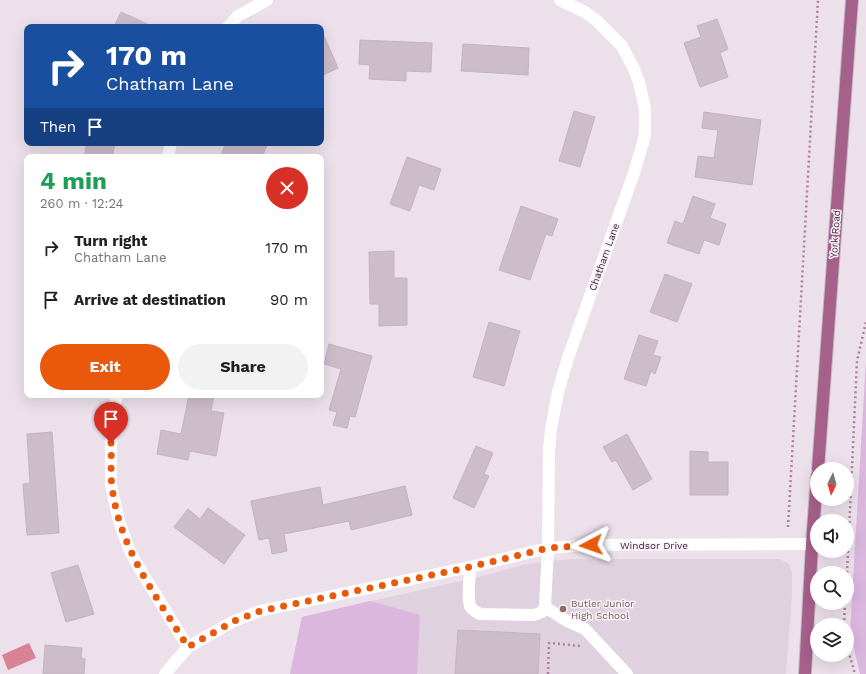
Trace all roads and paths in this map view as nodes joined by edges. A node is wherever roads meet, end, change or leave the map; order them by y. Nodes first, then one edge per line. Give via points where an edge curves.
1 (267, 0) edge
2 (560, 0) edge
3 (818, 0) edge
4 (852, 0) edge
5 (231, 24) edge
6 (866, 322) edge
7 (116, 398) edge
8 (819, 462) edge
9 (788, 527) dead end
10 (810, 544) edge
11 (548, 548) junction
12 (811, 558) edge
13 (847, 566) edge
14 (470, 567) junction
15 (545, 607) junction
16 (188, 647) junction
17 (586, 651) dead end
18 (852, 662) edge
19 (165, 674) edge
20 (548, 674) edge
21 (627, 674) edge
22 (805, 674) edge
23 (855, 674) edge

1 - 5 street via 238,16
2 - 11 street, Chatham Lane via 596,20 622,46 639,82 645,109 645,134 634,173 558,392 549,451
3 - 9 path
4 - 8 main road, York Road
6 - 13 path via 857,361
7 - 16 street via 111,423 111,485 119,521 138,566
10 - 11 street, Windsor Drive via 591,545
11 - 14 street, Windsor Drive
11 - 15 street, Chatham Lane
12 - 22 main road
14 - 15 street via 469,596 470,606 474,611 480,614 534,615 542,612
14 - 16 street, Windsor Drive via 260,611 234,621
15 - 21 street via 585,629
16 - 19 street, Windsor Drive
17 - 20 path via 581,645 549,643
18 - 23 path

